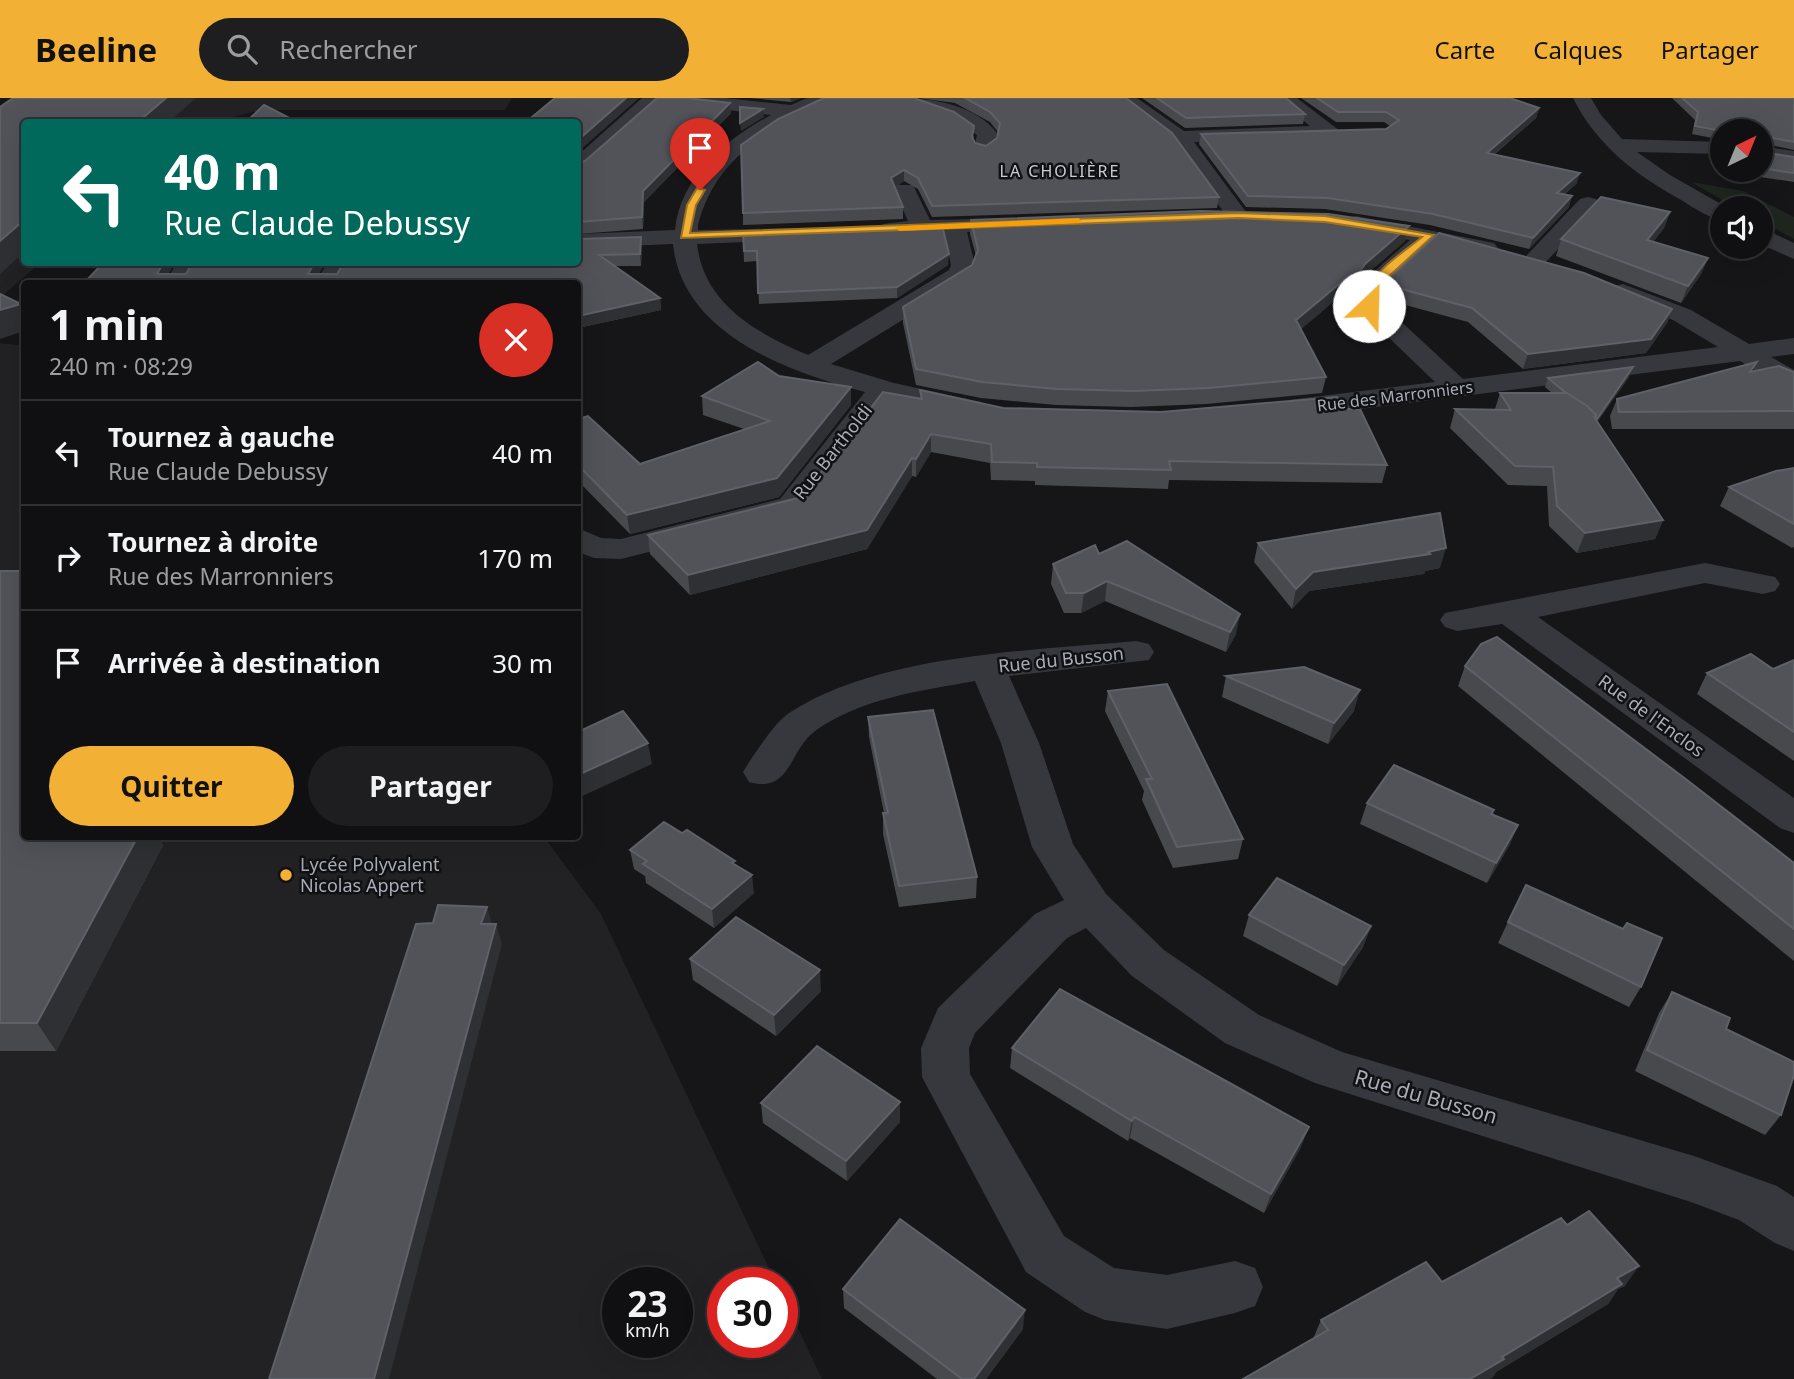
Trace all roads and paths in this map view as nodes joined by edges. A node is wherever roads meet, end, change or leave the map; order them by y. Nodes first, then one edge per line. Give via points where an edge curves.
1 (664, 98) edge
2 (673, 98) edge
3 (823, 98) edge
4 (912, 98) edge
5 (1125, 98) edge
6 (1285, 98) edge
7 (1582, 98) edge
8 (792, 111) junction
9 (1180, 137) junction
10 (1617, 145) junction
11 (984, 148) edge
12 (1710, 148) edge
13 (1773, 154) edge
14 (1794, 157) edge
15 (581, 163) edge
16 (905, 190) edge
17 (1588, 204) dead end
18 (1710, 207) edge
19 (1212, 216) edge
20 (1238, 216) junction
21 (1265, 216) edge
22 (1338, 221) edge
23 (1049, 222) edge
24 (954, 226) junction
25 (922, 228) junction
26 (867, 230) edge
27 (826, 231) edge
28 (1430, 235) junction
29 (685, 236) junction
30 (581, 240) edge
31 (1773, 241) edge
32 (1794, 252) edge
33 (1535, 260) junction
34 (188, 266) edge
35 (339, 266) edge
36 (1560, 268) edge
37 (177, 280) edge
38 (328, 280) edge
39 (1597, 281) edge
40 (1794, 346) edge
41 (1744, 351) junction
42 (810, 365) junction
43 (1794, 382) edge
44 (1457, 388) junction
45 (882, 389) junction
46 (1263, 412) edge
47 (996, 413) edge
48 (581, 540) edge
49 (1763, 584) dead end
50 (1509, 614) junction
51 (1457, 620) dead end
52 (1136, 652) dead end
53 (986, 667) junction
54 (762, 772) dead end
55 (1794, 818) edge
56 (1091, 906) junction
57 (1794, 1226) edge
58 (1235, 1287) dead end

1 - 15 street via 651,100
2 - 8 street
3 - 8 street
4 - 11 street via 962,116 986,133
5 - 9 street
6 - 9 street via 1337,131
7 - 10 street via 1588,113
8 - 29 street via 733,148 709,174 691,205
9 - 20 street
10 - 12 street
10 - 18 street via 1649,172
13 - 14 street
16 - 25 street
17 - 33 street
19 - 20 street
20 - 21 street
22 - 28 street
23 - 24 street
24 - 25 street
24 - 42 street via 963,265 960,274
25 - 26 street
27 - 29 street
28 - 33 street
28 - 44 street via 1371,286 1367,295 1369,306
29 - 30 street
29 - 42 street via 693,280 713,305 757,341
31 - 32 street
33 - 36 street
34 - 37 street
35 - 38 street
39 - 41 street via 1682,315
40 - 41 street, Rue des Marronniers
41 - 43 street
41 - 44 street, Rue des Marronniers
42 - 45 street
44 - 46 street, Rue des Marronniers
45 - 47 street
45 - 48 street, Rue Bartholdi via 791,506 621,549 594,548
49 - 50 street via 1705,573
50 - 51 street
50 - 55 street, Rue de l'Enclos
52 - 53 street, Rue du Busson
53 - 54 street, Rue du Busson via 874,687 800,723
53 - 56 street, Rue du Busson via 1020,743 1053,847
56 - 57 street, Rue du Busson via 1148,963 1242,1029 1332,1069 1694,1179 1758,1203
56 - 58 street via 1051,926 955,1022 945,1048 946,1077 1045,1254 1105,1293 1167,1302

